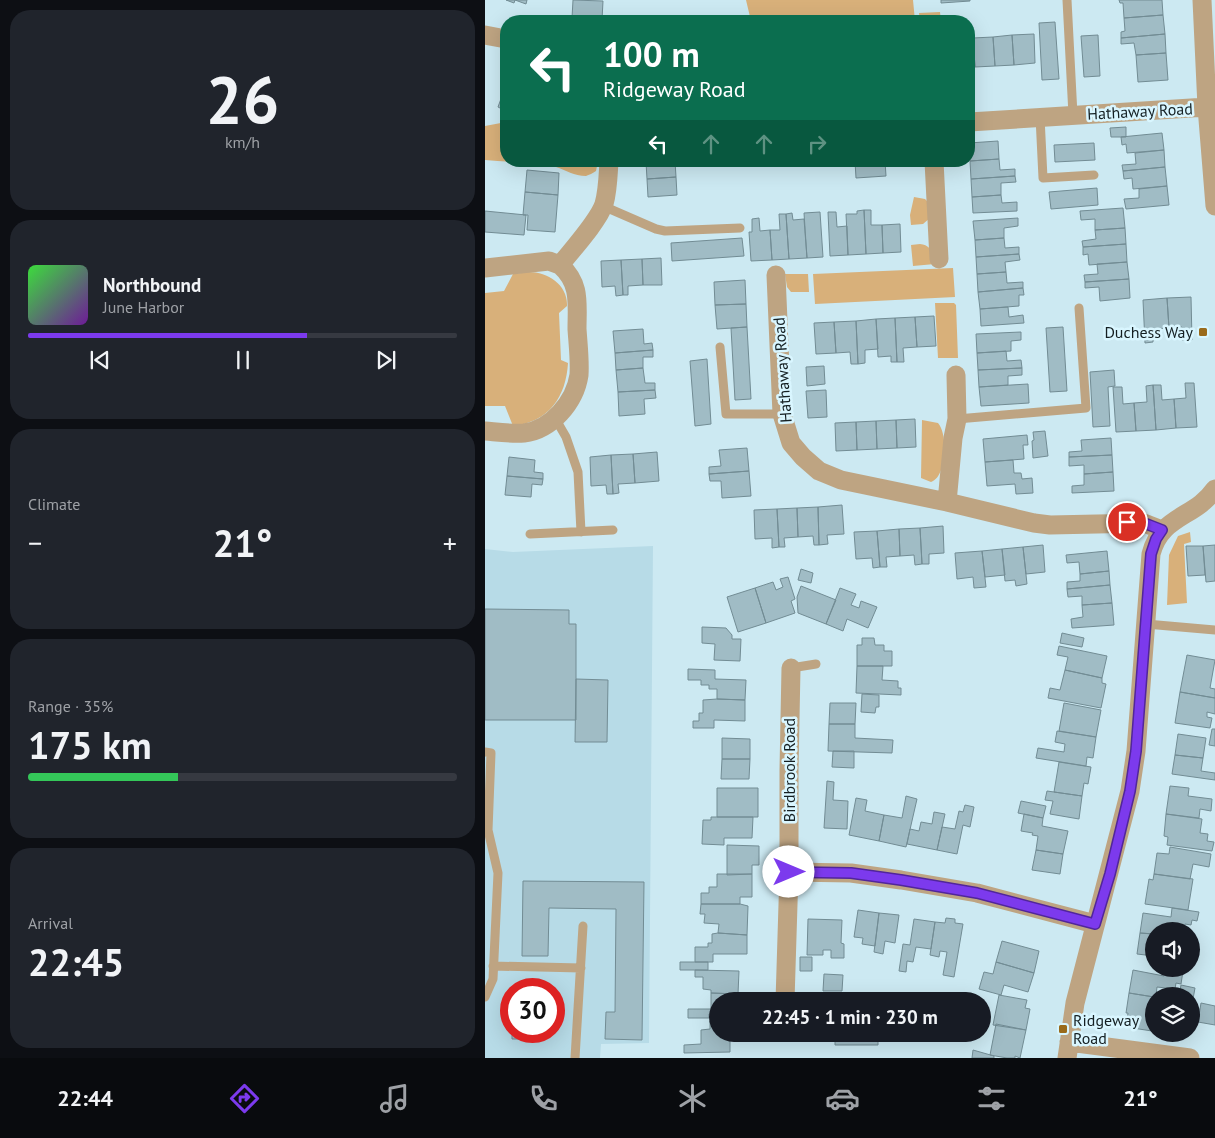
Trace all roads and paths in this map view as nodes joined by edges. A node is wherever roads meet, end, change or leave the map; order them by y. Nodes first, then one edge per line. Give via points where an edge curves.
1 (1067, 0) edge
2 (1202, 0) edge
3 (485, 35) edge
4 (500, 38) edge
5 (1207, 107) junction
6 (1073, 115) junction
7 (1040, 117) junction
8 (975, 122) edge
9 (608, 167) edge
10 (934, 167) edge
11 (1093, 175) dead end
12 (603, 206) junction
13 (1215, 206) edge
14 (739, 228) dead end
15 (939, 259) dead end
16 (561, 265) junction
17 (485, 268) edge
18 (776, 275) dead end
19 (1079, 308) dead end
20 (720, 347) dead end
21 (956, 375) dead end
22 (782, 414) junction
23 (555, 418) junction
24 (957, 419) junction
25 (485, 431) edge
26 (1215, 489) edge
27 (947, 502) junction
28 (613, 530) dead end
29 (1162, 530) junction
30 (581, 532) junction
31 (530, 534) dead end
32 (1146, 624) junction
33 (1215, 630) edge
34 (816, 664) dead end
35 (791, 668) joint
36 (485, 752) edge
37 (789, 872) junction
38 (1095, 924) junction
39 (583, 926) dead end
40 (493, 966) junction
41 (581, 968) junction
42 (785, 992) edge
43 (485, 997) edge
44 (1068, 1050) edge
45 (575, 1058) edge
46 (1190, 1058) edge

1 - 6 lane, Hathaway Road
2 - 5 street, Hathaway Road
3 - 4 street
5 - 6 street, Hathaway Road
5 - 13 street, Hathaway Road
6 - 7 street, Hathaway Road
7 - 8 street, Hathaway Road
7 - 11 lane via 1043,178
9 - 12 street
10 - 15 street
12 - 14 lane via 665,231
12 - 16 street
16 - 17 street via 549,261
16 - 23 street via 569,272 577,290 579,375 568,403
18 - 22 street, Hathaway Road
19 - 24 lane via 1086,408
20 - 22 lane via 726,414
21 - 24 street
22 - 27 street, Hathaway Road via 791,443 819,471 841,480
23 - 25 street via 524,432
23 - 30 lane via 566,437 578,472
24 - 27 street
26 - 29 street via 1202,504
27 - 29 street, Hathaway Road via 1034,523 1144,523
28 - 30 lane
29 - 32 street via 1151,554
30 - 31 lane
32 - 33 lane
32 - 38 street via 1130,791
34 - 35 lane
35 - 37 street, Birdbrook Road
36 - 40 lane via 491,752 488,830 498,873
37 - 38 street via 851,873 901,880 977,893
37 - 42 street, Birdbrook Road
38 - 44 street via 1075,1004
39 - 41 lane
40 - 41 lane
40 - 43 lane via 493,979
41 - 45 lane
44 - 46 street

